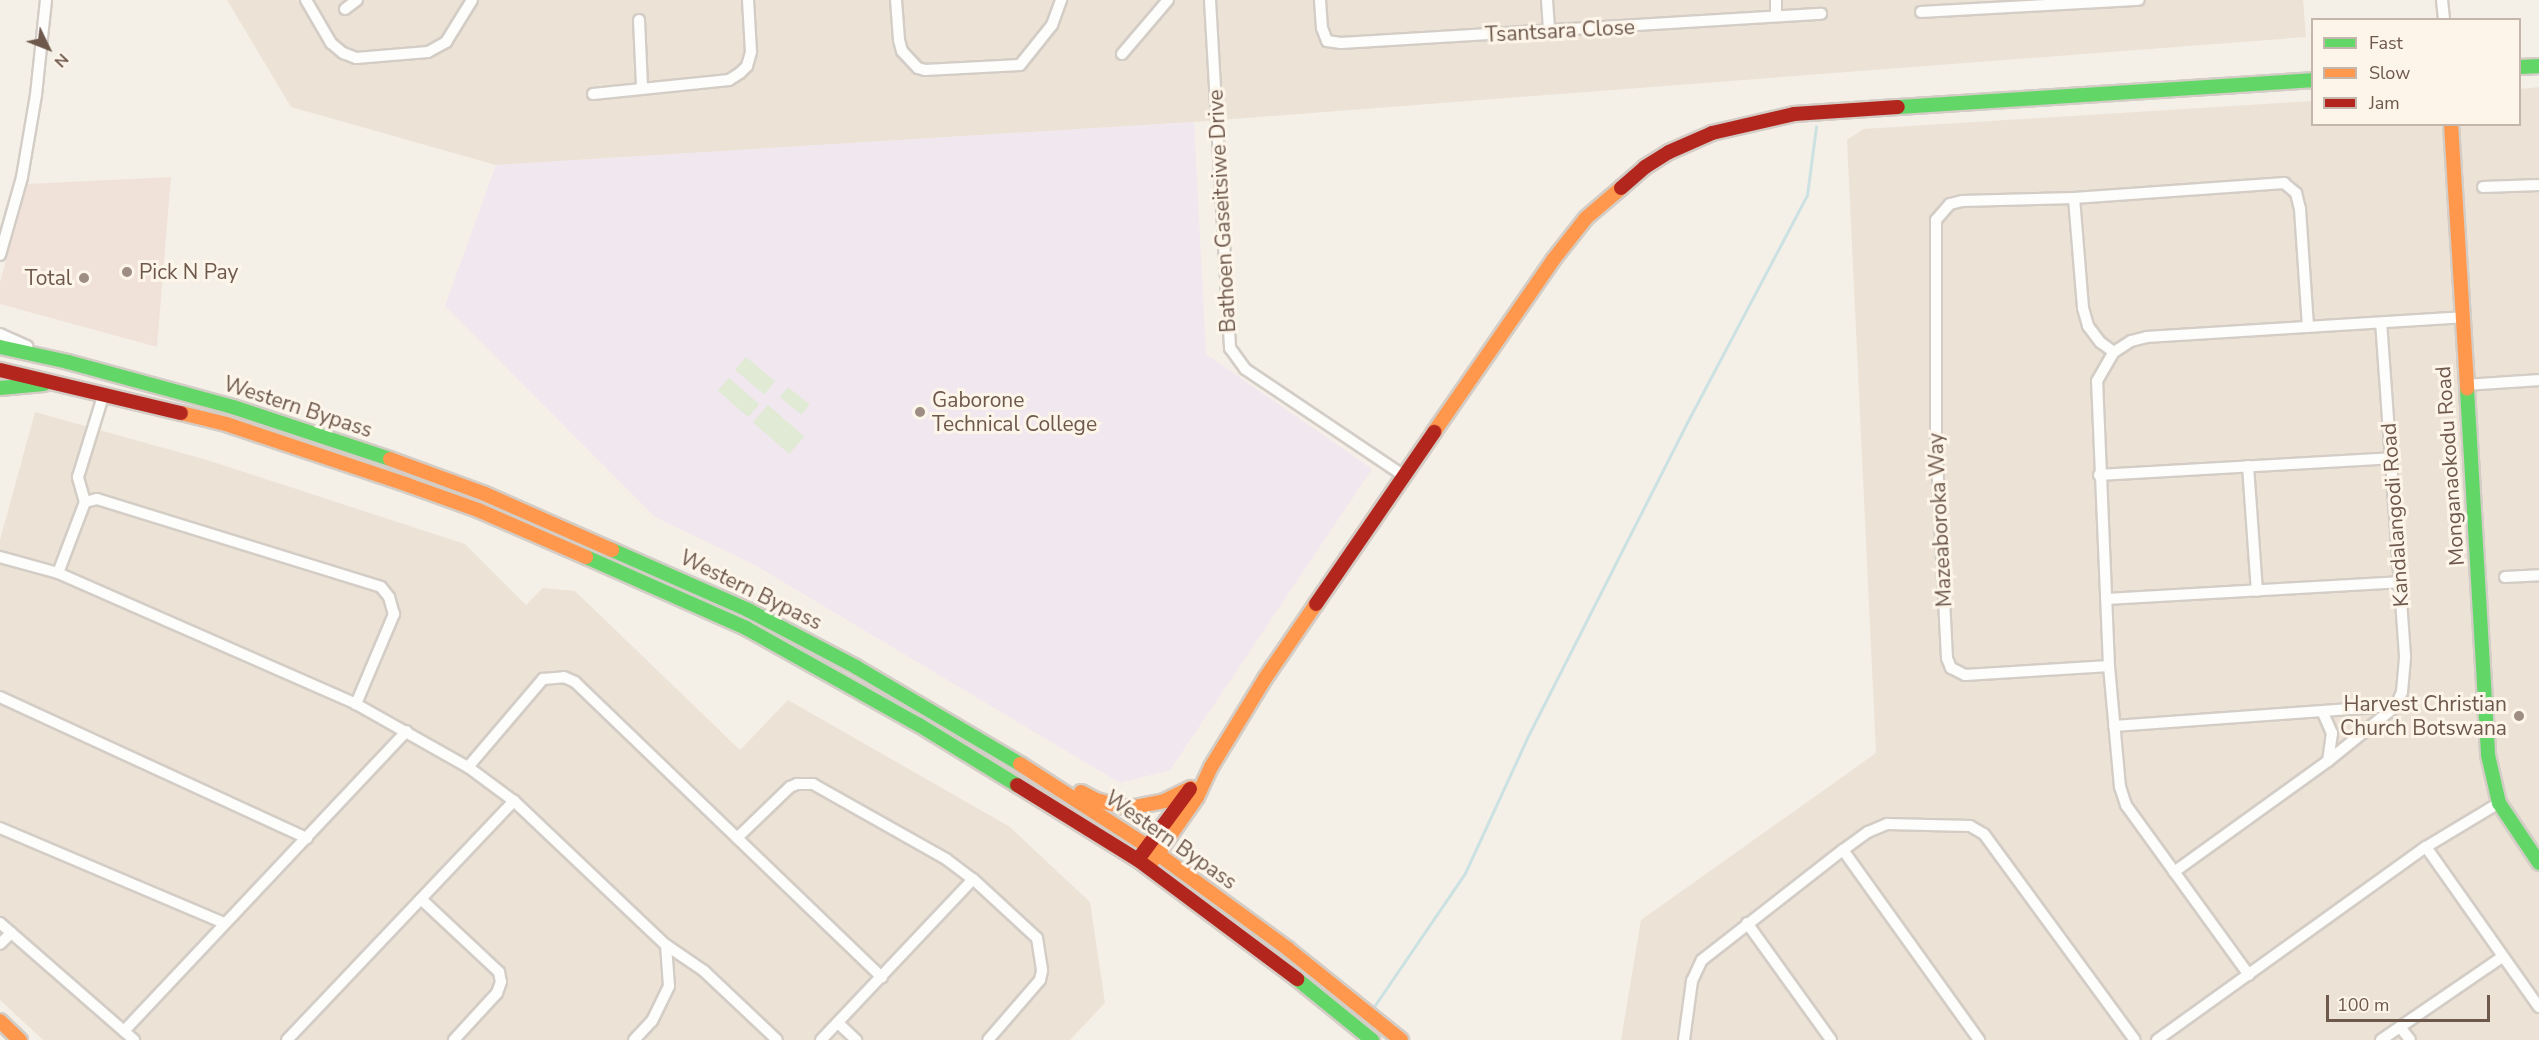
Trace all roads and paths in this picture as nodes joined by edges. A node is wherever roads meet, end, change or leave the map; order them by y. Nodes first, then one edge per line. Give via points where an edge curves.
1 (46, 0) edge
2 (306, 0) edge
3 (357, 0) edge
4 (472, 0) edge
5 (748, 0) edge
6 (896, 0) edge
7 (1061, 0) edge
8 (1168, 0) edge
9 (1210, 0) edge
10 (1320, 0) edge
11 (1547, 0) edge
12 (1776, 0) edge
13 (2139, 0) edge
14 (2442, 0) edge
15 (2013, 4) edge
16 (345, 9) dead end
17 (1921, 12) dead end
18 (1821, 14) dead end
19 (1776, 16) junction
20 (2444, 18) edge
21 (639, 20) dead end
22 (1549, 32) junction
23 (1122, 54) dead end
24 (2539, 66) edge
25 (2521, 67) edge
26 (2311, 80) edge
27 (642, 87) junction
28 (593, 94) dead end
29 (2451, 126) edge
30 (2539, 185) edge
31 (2483, 187) dead end
32 (2074, 198) junction
33 (0, 255) edge
34 (2462, 317) junction
35 (2381, 322) junction
36 (2308, 327) junction
37 (0, 334) edge
38 (0, 347) edge
39 (2114, 352) junction
40 (68, 362) junction
41 (0, 370) edge
42 (2539, 380) edge
43 (59, 383) junction
44 (2466, 385) junction
45 (0, 388) edge
46 (104, 393) junction
47 (2391, 458) junction
48 (2247, 466) junction
49 (2099, 475) junction
50 (1404, 476) junction
51 (85, 501) junction
52 (0, 557) edge
53 (58, 573) junction
54 (2539, 575) edge
55 (2505, 577) dead end
56 (2399, 582) junction
57 (2257, 591) junction
58 (2106, 599) junction
59 (2109, 666) junction
60 (0, 697) edge
61 (356, 704) junction
62 (2396, 706) junction
63 (2323, 712) junction
64 (2114, 726) junction
65 (407, 731) junction
66 (1002, 752) junction
67 (2328, 761) junction
68 (468, 767) junction
69 (1211, 767) junction
70 (1191, 788) junction
71 (514, 801) junction
72 (2499, 803) junction
73 (0, 828) edge
74 (307, 838) junction
75 (737, 838) junction
76 (2426, 847) junction
77 (1152, 849) junction
78 (1843, 850) junction
79 (1143, 863) junction
80 (2539, 863) edge
81 (2174, 872) junction
82 (973, 879) junction
83 (421, 899) junction
84 (0, 923) edge
85 (224, 923) junction
86 (1747, 923) junction
87 (11, 933) junction
88 (0, 944) edge
89 (666, 945) junction
90 (2502, 957) junction
91 (2249, 975) junction
92 (882, 977) junction
93 (2539, 1008) edge
94 (0, 1021) edge
95 (838, 1023) junction
96 (2400, 1027) junction
97 (124, 1031) junction
98 (20, 1040) edge
99 (134, 1040) edge
100 (287, 1040) edge
101 (454, 1040) edge
102 (634, 1040) edge
103 (777, 1040) edge
104 (821, 1040) edge
105 (856, 1040) edge
106 (988, 1040) edge
107 (1372, 1040) edge
108 (1401, 1040) edge
109 (1684, 1040) edge
110 (1831, 1040) edge
111 (1979, 1040) edge
112 (2135, 1040) edge
113 (2157, 1040) edge
114 (2381, 1040) edge
115 (2410, 1040) edge

1 - 33 street via 24,165
2 - 4 street via 331,43 356,58 428,52 446,42
3 - 16 street
5 - 27 street via 751,52 740,73 729,80
6 - 7 street via 902,51 925,70 1020,65 1052,25
8 - 23 street
9 - 50 street, Bathoen Gaseitsiwe Drive via 1230,348 1245,369
10 - 22 street, Tsantsara Close via 1327,41 1341,43
11 - 22 street
12 - 19 street
13 - 15 street
14 - 20 street
15 - 17 street
18 - 19 street, Tsantsara Close
19 - 22 street, Tsantsara Close
21 - 27 street
24 - 25 main road
26 - 50 main road via 1794,114 1690,142 1645,166 1586,218
27 - 28 street
29 - 34 main road, Monganaokodu Road
30 - 31 street
32 - 36 street via 2276,182 2291,187 2300,209
32 - 39 street via 2083,308 2088,326
32 - 59 street, Mazeaboroka Way via 1962,201 1950,204 1936,220 1936,441 1947,658 1951,668 1965,675
34 - 35 street
34 - 44 main road, Monganaokodu Road
35 - 36 street
35 - 47 street, Kandalangodi Road
36 - 39 street via 2146,336 2131,340
37 - 40 street
38 - 40 main road, Western Bypass
39 - 49 street via 2097,381
40 - 66 main road, Western Bypass via 233,407 485,494 748,610
41 - 43 main road, Western Bypass
42 - 44 street
43 - 45 main road
43 - 46 main road, Western Bypass
44 - 72 main road, Monganaokodu Road via 2488,755
46 - 51 street via 78,477
46 - 79 main road, Western Bypass via 226,424 418,488 478,510 746,628 983,764
47 - 48 street
47 - 56 street, Kandalangodi Road
48 - 49 street
48 - 57 street
49 - 58 street
50 - 69 main road via 1266,677
51 - 53 street
51 - 61 street via 97,499 381,587 394,614
52 - 53 street
53 - 61 street
54 - 55 street
56 - 57 street
56 - 62 street, Kandalangodi Road via 2405,656 2402,692
57 - 58 street
58 - 59 street
59 - 64 street
60 - 74 street
61 - 65 street
62 - 63 street
62 - 67 street
63 - 64 street
63 - 67 street via 2332,733
64 - 81 street via 2120,787 2126,806
65 - 68 street
65 - 74 street
66 - 70 main road via 1113,805 1146,807
66 - 77 main road, Western Bypass
67 - 81 street
68 - 71 street
68 - 75 street via 543,680 564,677 575,682
69 - 70 main road
69 - 77 main road via 1197,797
70 - 77 main road
71 - 83 street
71 - 89 street
72 - 76 street
72 - 80 main road
73 - 85 street
74 - 85 street
75 - 82 street via 790,787 813,784
75 - 92 street
76 - 90 street
76 - 91 street
77 - 79 main road
77 - 108 main road, Western Bypass via 1288,949
78 - 86 street
78 - 111 street
78 - 112 street via 1887,824 1977,829
79 - 107 main road, Western Bypass via 1276,962
81 - 91 street
82 - 92 street
82 - 106 street via 1037,938 1042,971 1040,980
83 - 100 street
83 - 101 street via 499,972 497,993
84 - 87 street
85 - 97 street
86 - 109 street via 1696,967
86 - 110 street
87 - 88 street
87 - 97 street
89 - 102 street via 669,986 652,1021
89 - 103 street via 704,971
90 - 93 street
90 - 96 street
91 - 113 street
92 - 95 street
94 - 98 main road
95 - 104 street
95 - 105 street
96 - 114 street
96 - 115 street
97 - 99 street

